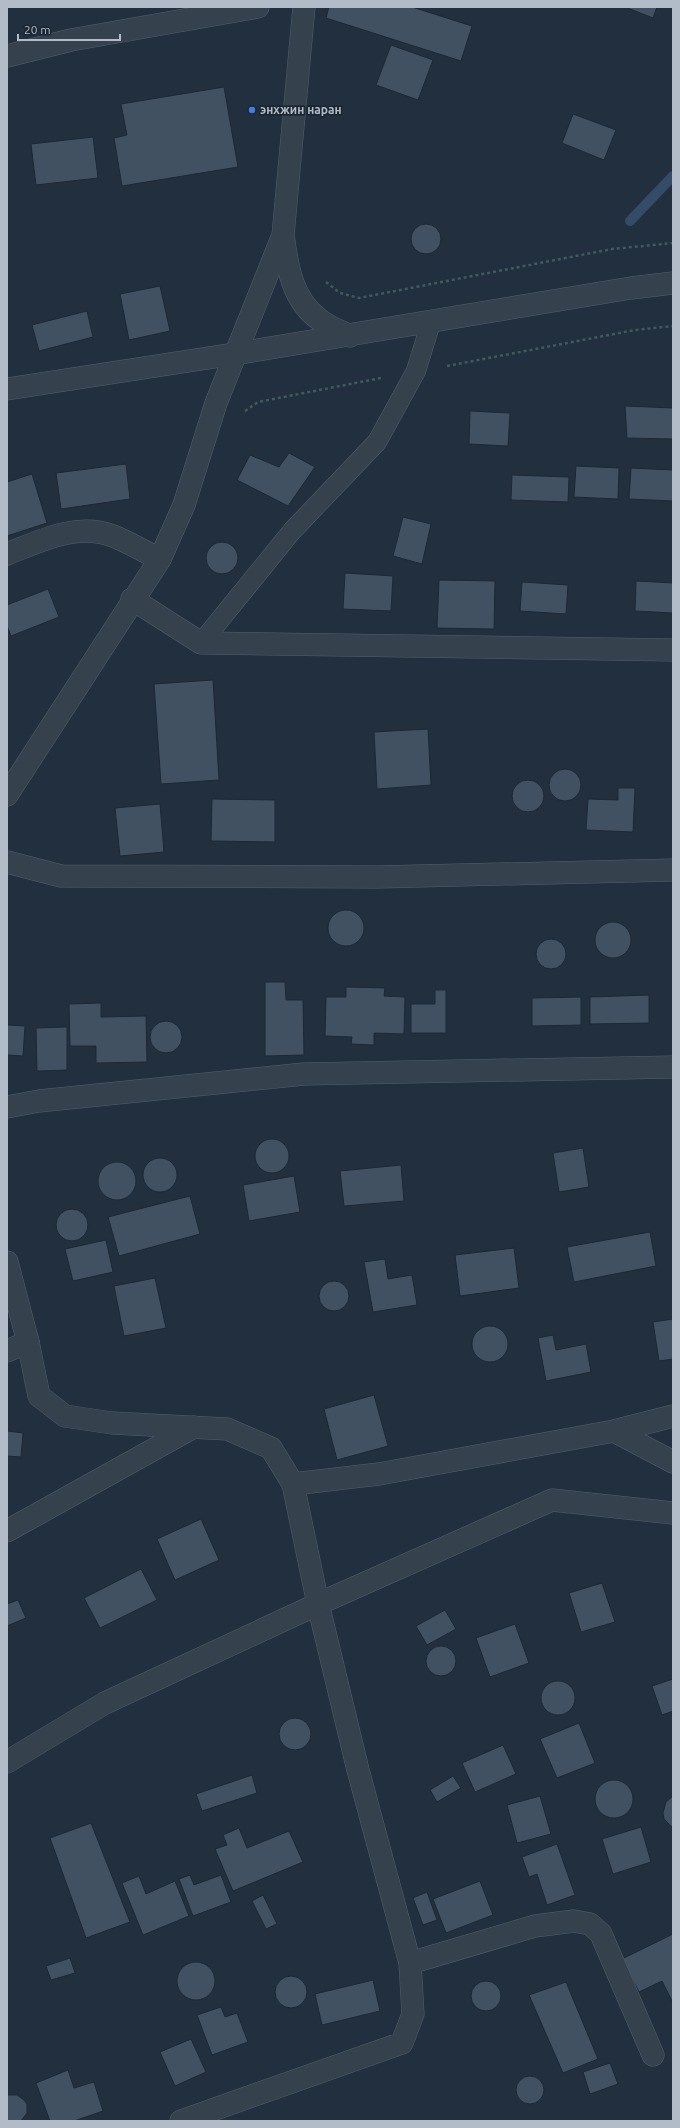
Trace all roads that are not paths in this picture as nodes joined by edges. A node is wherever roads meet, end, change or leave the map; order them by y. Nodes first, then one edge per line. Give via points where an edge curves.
1 (258, 7) edge
2 (304, 7) edge
3 (7, 56) edge
4 (283, 234) junction
5 (673, 283) edge
6 (431, 322) junction
7 (350, 336) junction
8 (234, 354) junction
9 (7, 389) edge
10 (7, 554) edge
11 (160, 559) junction
12 (132, 599) junction
13 (201, 643) junction
14 (673, 650) edge
15 (7, 795) edge
16 (7, 862) edge
17 (673, 870) edge
18 (673, 1067) edge
19 (7, 1107) edge
20 (7, 1262) edge
21 (28, 1342) junction
22 (7, 1351) edge
23 (673, 1416) edge
24 (194, 1427) junction
25 (614, 1431) junction
26 (673, 1462) edge
27 (294, 1484) junction
28 (673, 1513) edge
29 (7, 1531) edge
30 (318, 1604) junction
31 (7, 1762) edge
32 (410, 1963) junction
33 (654, 2055) dead end
34 (181, 2121) edge

1 - 3 street via 71,40
2 - 4 street
4 - 7 street via 287,267 298,296 319,320
4 - 8 street
5 - 6 street
6 - 7 street
6 - 13 lane via 416,371 377,442 292,531
7 - 8 street
8 - 9 street
8 - 11 street via 184,505
10 - 11 street via 61,533 87,531 112,535
11 - 12 street
12 - 13 street
12 - 15 street
13 - 14 street
16 - 17 street via 61,876 378,877
18 - 19 street via 304,1074 39,1101
20 - 21 street
21 - 22 street
21 - 24 street via 38,1396 65,1416 112,1423
23 - 25 street
24 - 27 street via 228,1429 271,1448
24 - 29 street
25 - 26 street
25 - 27 street via 379,1474
27 - 30 street
28 - 30 street via 552,1500
30 - 31 street via 105,1703
30 - 32 street via 358,1770
32 - 33 street via 535,1926 574,1921 590,1924 601,1934
32 - 34 street via 413,2014 402,2043

